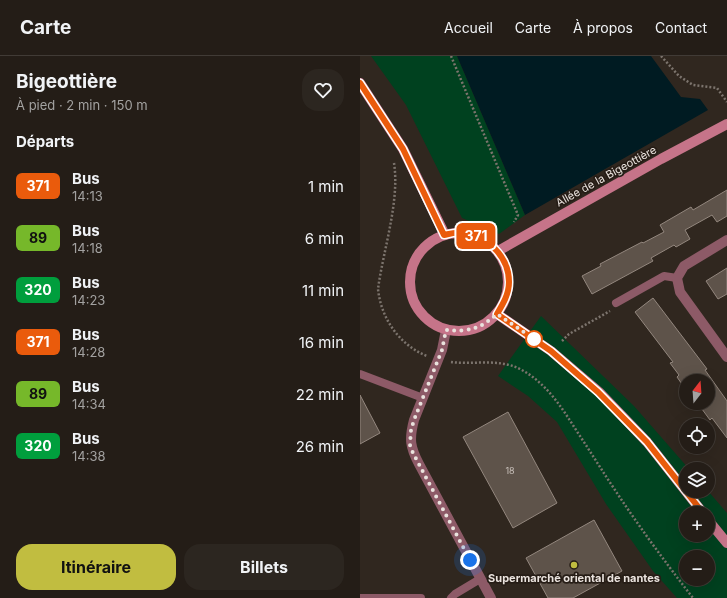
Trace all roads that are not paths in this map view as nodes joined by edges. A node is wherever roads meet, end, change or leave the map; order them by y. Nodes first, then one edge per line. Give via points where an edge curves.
1 (360, 82) edge
2 (727, 124) edge
3 (444, 235) junction
4 (727, 240) edge
5 (498, 251) junction
6 (677, 278) junction
7 (616, 303) road end
8 (497, 314) junction
9 (446, 330) junction
10 (727, 357) edge
11 (360, 374) edge
12 (422, 398) junction
13 (697, 506) edge
14 (715, 528) edge
15 (727, 543) edge
16 (480, 579) junction
17 (360, 598) edge
18 (421, 598) edge
19 (451, 598) edge
20 (491, 598) edge

1 - 3 main road via 403,149
2 - 5 main road, Allée de la Bigeottière
3 - 5 main road via 459,232 474,235 487,241
3 - 9 main road via 428,243 416,256 410,274 410,292 417,309 430,322
4 - 6 street via 684,266
5 - 8 main road via 506,266 509,283 506,299
6 - 7 lane via 664,276
6 - 10 street via 680,292
8 - 9 main road via 487,323 474,329 460,332
8 - 13 main road via 551,351 598,392 647,442
9 - 12 street via 442,350
11 - 12 lane
12 - 16 street via 411,430 410,445
14 - 15 main road
16 - 19 lane
16 - 20 street
17 - 18 lane

